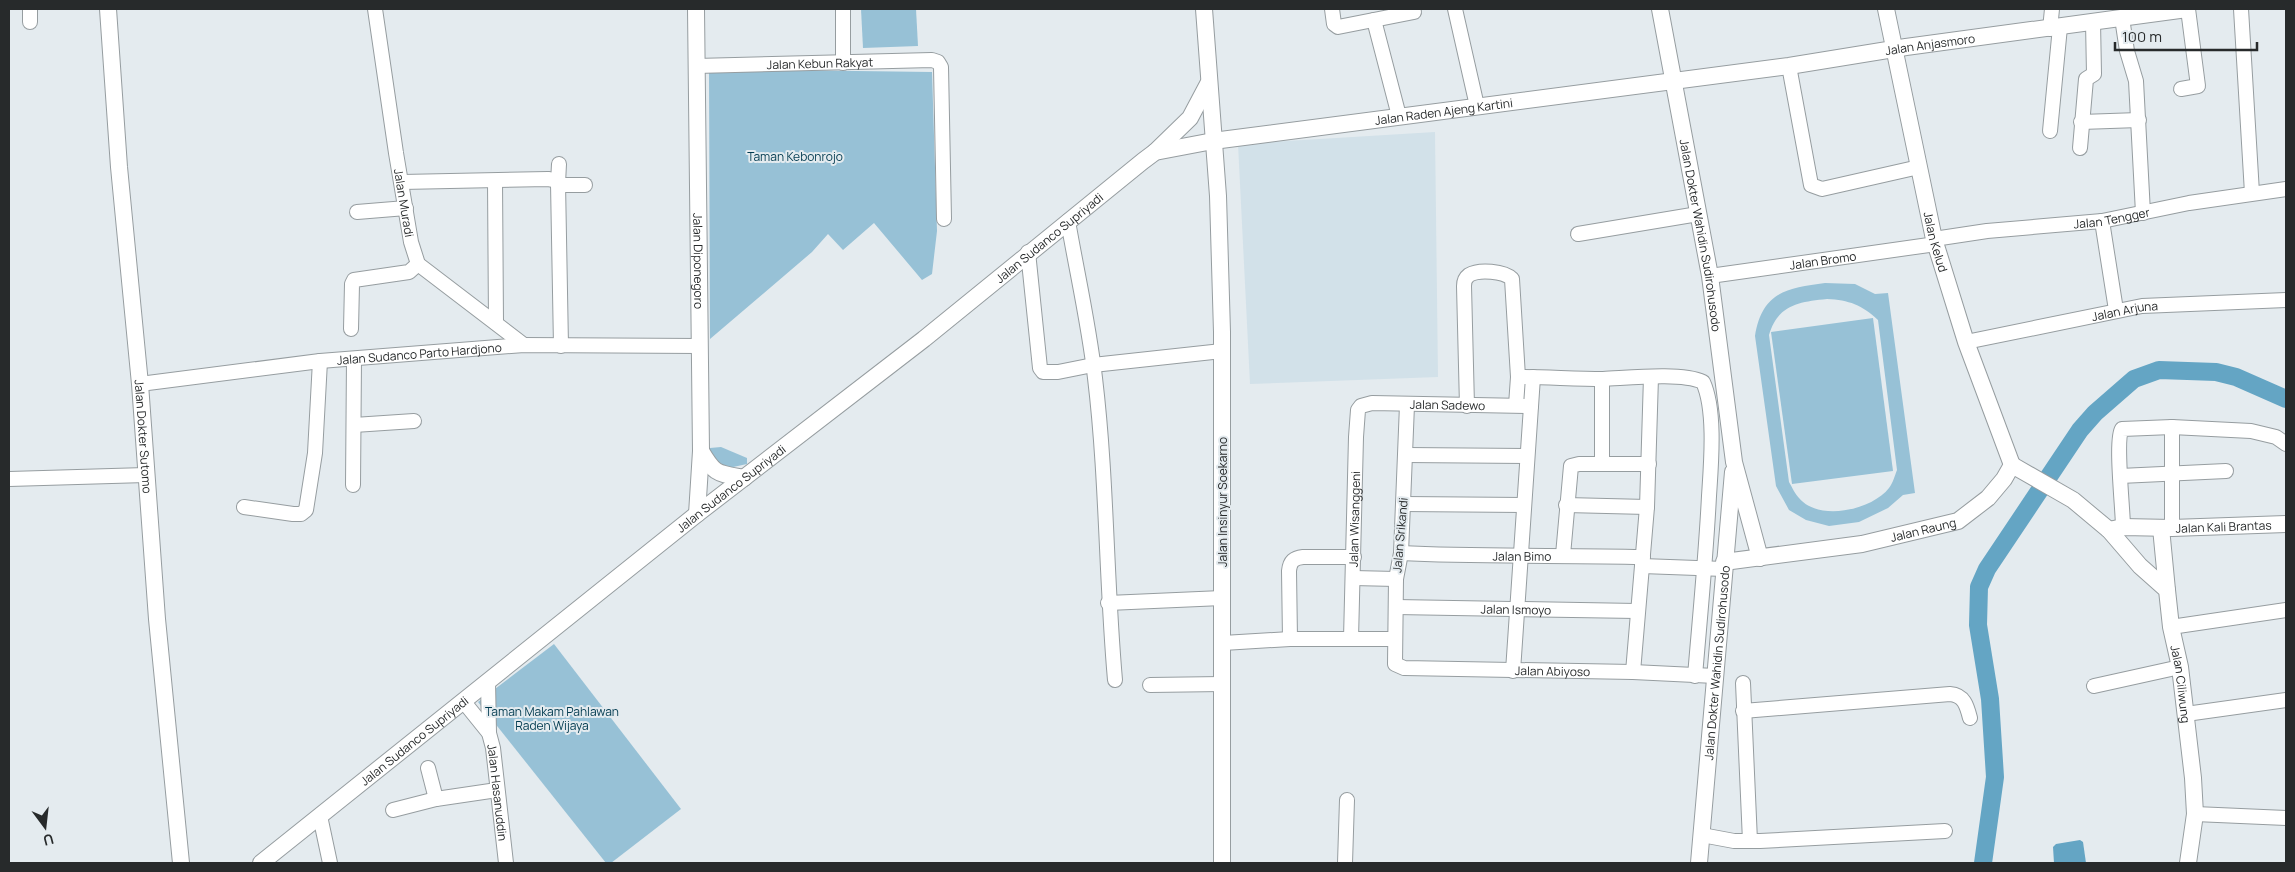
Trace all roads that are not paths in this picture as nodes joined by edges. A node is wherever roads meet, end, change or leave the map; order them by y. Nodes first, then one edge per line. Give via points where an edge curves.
1 (108, 9) edge
2 (375, 9) edge
3 (696, 9) edge
4 (843, 9) edge
5 (1204, 9) edge
6 (1332, 9) edge
7 (1455, 9) edge
8 (1660, 9) edge
9 (1886, 9) edge
10 (2052, 9) edge
11 (2186, 9) edge
12 (2241, 9) edge
13 (1414, 12) dead end
14 (2122, 18) junction
15 (1374, 20) junction
16 (2093, 22) junction
17 (2055, 28) junction
18 (1894, 50) junction
19 (843, 63) junction
20 (696, 66) junction
21 (1789, 66) junction
22 (1209, 80) junction
23 (1673, 80) junction
24 (2181, 89) dead end
25 (1477, 106) junction
26 (1399, 116) junction
27 (2139, 120) junction
28 (2081, 122) junction
29 (2050, 131) dead end
30 (1213, 141) junction
31 (2080, 148) dead end
32 (1155, 152) junction
33 (559, 164) dead end
34 (1919, 167) junction
35 (495, 181) junction
36 (402, 182) junction
37 (558, 184) junction
38 (585, 185) dead end
39 (2286, 189) edge
40 (2252, 193) junction
41 (406, 208) junction
42 (357, 212) dead end
43 (2143, 213) junction
44 (1698, 214) junction
45 (944, 219) dead end
46 (1068, 221) junction
47 (2102, 221) junction
48 (1578, 234) dead end
49 (1935, 242) junction
50 (1024, 257) junction
51 (418, 264) junction
52 (1710, 276) junction
53 (2286, 300) edge
54 (2116, 310) junction
55 (496, 323) junction
56 (351, 329) dead end
57 (1966, 342) junction
58 (524, 345) junction
59 (561, 346) junction
60 (700, 346) junction
61 (1222, 351) junction
62 (354, 359) junction
63 (320, 361) junction
64 (1093, 365) junction
65 (1518, 377) junction
66 (1533, 377) junction
67 (1651, 377) junction
68 (1602, 379) junction
69 (140, 384) junction
70 (1365, 404) joint
71 (1407, 405) junction
72 (1467, 406) junction
73 (1516, 406) junction
74 (1531, 406) junction
75 (414, 421) dead end
76 (354, 425) junction
77 (2172, 427) junction
78 (2286, 444) edge
79 (701, 451) junction
80 (1406, 455) junction
81 (1527, 456) junction
82 (1734, 462) junction
83 (1602, 464) junction
84 (1649, 464) junction
85 (2017, 468) junction
86 (2226, 471) dead end
87 (2173, 474) junction
88 (146, 475) junction
89 (2120, 476) junction
90 (744, 478) junction
91 (9, 480) edge
92 (353, 485) dead end
93 (1403, 504) junction
94 (1524, 505) junction
95 (1566, 506) junction
96 (1647, 507) junction
97 (244, 508) dead end
98 (696, 514) junction
99 (2286, 524) edge
100 (2116, 528) junction
101 (2166, 528) junction
102 (1401, 554) junction
103 (1562, 556) junction
104 (1354, 557) junction
105 (1519, 557) junction
106 (1760, 558) junction
107 (1642, 562) junction
108 (1723, 567) junction
109 (1704, 568) junction
110 (1354, 578) junction
111 (1396, 579) junction
112 (2167, 590) junction
113 (1222, 598) junction
114 (1108, 603) junction
115 (1396, 608) junction
116 (1516, 609) junction
117 (2286, 610) edge
118 (1637, 611) junction
119 (2171, 627) junction
120 (1290, 639) junction
121 (1351, 639) junction
122 (1394, 639) junction
123 (1223, 643) junction
124 (1395, 664) joint
125 (2180, 667) junction
126 (1513, 671) junction
127 (1633, 672) junction
128 (1694, 676) junction
129 (1713, 676) junction
130 (1115, 680) dead end
131 (488, 682) junction
132 (1743, 683) dead end
133 (1222, 684) junction
134 (1150, 685) dead end
135 (2094, 686) dead end
136 (2286, 700) edge
137 (464, 702) junction
138 (1743, 711) junction
139 (2186, 714) junction
140 (1970, 718) dead end
141 (488, 733) junction
142 (428, 768) dead end
143 (497, 790) junction
144 (436, 799) junction
145 (1347, 800) dead end
146 (393, 810) dead end
147 (2195, 814) junction
148 (320, 816) junction
149 (2286, 818) edge
150 (1945, 831) dead end
151 (1702, 835) junction
152 (1750, 841) junction
153 (181, 863) edge
154 (261, 863) edge
155 (330, 863) edge
156 (506, 863) edge
157 (1222, 863) edge
158 (1345, 863) edge
159 (1699, 863) edge
160 (2188, 863) edge

1 - 69 main road, Jalan Dokter Sutomo via 118,167
2 - 36 street, Jalan Muradi
3 - 20 main road, Jalan Diponegoro
4 - 19 street
5 - 22 main road, Jalan Insinyur Soekarno
6 - 15 street via 1336,26
7 - 25 street
8 - 23 main road, Jalan Dokter Wahidin Sudirohusodo
9 - 18 main road, Jalan Kelud
10 - 17 street
11 - 14 main road, Jalan Anjasmoro
11 - 24 street via 2198,86
12 - 40 street
13 - 15 street
14 - 16 main road, Jalan Anjasmoro
14 - 27 street via 2127,51 2135,72
15 - 26 street
16 - 17 main road, Jalan Anjasmoro
16 - 28 street via 2094,74 2086,79
17 - 18 main road, Jalan Anjasmoro
17 - 29 street
18 - 21 main road, Jalan Anjasmoro
18 - 34 main road, Jalan Kelud
19 - 20 street, Jalan Kebun Rakyat
19 - 45 street, Jalan Kebun Rakyat via 938,62 941,67
20 - 60 main road, Jalan Diponegoro
21 - 23 main road, Jalan Anjasmoro
21 - 34 street via 1811,186 1822,189
22 - 30 main road, Jalan Insinyur Soekarno
22 - 32 main road via 1190,118
23 - 25 main road, Jalan Raden Ajeng Kartini
23 - 44 main road, Jalan Dokter Wahidin Sudirohusodo
25 - 26 main road, Jalan Raden Ajeng Kartini
26 - 30 main road, Jalan Raden Ajeng Kartini
27 - 28 street
27 - 43 street
28 - 31 street
30 - 32 main road, Jalan Sudanco Supriyadi
30 - 61 main road, Jalan Insinyur Soekarno via 1218,196
32 - 46 main road, Jalan Sudanco Supriyadi
33 - 37 street
34 - 49 main road, Jalan Kelud
35 - 36 street
35 - 37 street via 548,179
35 - 55 street
36 - 41 street, Jalan Muradi
37 - 38 street
37 - 59 street
39 - 40 street, Jalan Tengger
40 - 43 street, Jalan Tengger
41 - 42 street
41 - 51 street, Jalan Muradi
43 - 47 street, Jalan Tengger
44 - 48 street
44 - 52 main road, Jalan Dokter Wahidin Sudirohusodo
46 - 50 main road, Jalan Sudanco Supriyadi
46 - 64 street
47 - 49 street, Jalan Tengger via 1987,232
47 - 54 street
49 - 52 street, Jalan Bromo
49 - 57 main road, Jalan Kelud
50 - 64 street via 1040,368 1046,373
50 - 90 main road, Jalan Sudanco Supriyadi
51 - 55 street
51 - 56 street via 402,274 354,280
52 - 82 main road, Jalan Dokter Wahidin Sudirohusodo
53 - 54 street, Jalan Arjuna via 2172,304
54 - 57 street, Jalan Arjuna
55 - 58 street
57 - 85 main road, Jalan Kelud
58 - 59 street, Jalan Sudanco Parto Hardjono
58 - 62 street, Jalan Sudanco Parto Hardjono
59 - 60 street, Jalan Sudanco Parto Hardjono
60 - 79 main road, Jalan Diponegoro
61 - 64 street
61 - 113 main road, Jalan Insinyur Soekarno
62 - 63 street, Jalan Sudanco Parto Hardjono
62 - 76 street
63 - 69 street, Jalan Sudanco Parto Hardjono
63 - 97 street via 315,453 306,510 293,514
64 - 114 street via 1103,470
65 - 66 street
65 - 72 street via 1512,280 1504,273 1469,275 1464,286
65 - 73 street
66 - 68 street
66 - 74 street
67 - 68 street
67 - 84 street
67 - 109 street via 1693,378 1703,382 1705,387 1711,435
68 - 83 street
69 - 88 main road, Jalan Dokter Sutomo
70 - 71 street, Jalan Sadewo
70 - 104 street, Jalan Wisanggeni via 1358,410
71 - 72 street, Jalan Sadewo
71 - 80 street, Jalan Srikandi
72 - 73 street, Jalan Sadewo
73 - 74 street, Jalan Sadewo
74 - 81 street
75 - 76 street
76 - 92 street
77 - 78 street via 2251,431 2276,437
77 - 87 street
77 - 89 street via 2120,430
79 - 90 main road via 711,469
79 - 98 main road, Jalan Diponegoro
80 - 81 street
80 - 93 street, Jalan Srikandi
81 - 94 street
82 - 106 main road, Jalan Dokter Wahidin Sudirohusodo
82 - 108 main road, Jalan Dokter Wahidin Sudirohusodo
83 - 84 street
83 - 95 street via 1571,466
84 - 96 street
85 - 100 main road
85 - 106 main road, Jalan Raung via 1988,498 1958,521 1862,544
86 - 87 street
87 - 89 street
87 - 101 street
88 - 91 street
88 - 153 main road, Jalan Dokter Sutomo
89 - 100 street
90 - 98 main road, Jalan Sudanco Supriyadi
93 - 94 street
93 - 102 street, Jalan Srikandi
94 - 105 street
95 - 96 street
95 - 103 street
96 - 107 street
98 - 131 main road, Jalan Sudanco Supriyadi
99 - 101 main road, Jalan Kali Brantas
100 - 101 main road, Jalan Kali Brantas
100 - 112 main road via 2140,566
101 - 112 main road, Jalan Ciliwung
102 - 105 street, Jalan Bimo
102 - 111 street, Jalan Srikandi
103 - 105 street, Jalan Bimo
103 - 107 street, Jalan Bimo
104 - 110 street, Jalan Wisanggeni
104 - 120 street via 1303,557 1292,562 1289,571
105 - 116 street
106 - 108 main road, Jalan Raung
107 - 109 street, Jalan Bimo
107 - 118 street
108 - 109 street, Jalan Bimo
108 - 129 main road, Jalan Dokter Wahidin Sudirohusodo
109 - 128 street
110 - 111 street
110 - 121 street, Jalan Wisanggeni
111 - 115 street, Jalan Srikandi
112 - 119 main road, Jalan Ciliwung
113 - 114 street
113 - 123 main road, Jalan Insinyur Soekarno
114 - 130 street
115 - 116 street, Jalan Ismoyo
115 - 122 street, Jalan Srikandi
116 - 118 street, Jalan Ismoyo
116 - 126 street
117 - 119 street
118 - 127 street
119 - 125 main road, Jalan Ciliwung
120 - 121 street
120 - 123 street
121 - 122 street
122 - 124 street, Jalan Srikandi
123 - 133 main road, Jalan Insinyur Soekarno
124 - 126 street, Jalan Abiyoso via 1404,668
125 - 135 street
125 - 139 main road, Jalan Ciliwung
126 - 127 street, Jalan Abiyoso
127 - 128 street, Jalan Abiyoso
128 - 129 street, Jalan Abiyoso
129 - 151 main road, Jalan Dokter Wahidin Sudirohusodo
131 - 137 main road, Jalan Sudanco Supriyadi
131 - 141 street
132 - 138 street
133 - 134 street
133 - 157 main road, Jalan Insinyur Soekarno
136 - 139 street
137 - 141 street, Jalan Hasanuddin
137 - 148 main road, Jalan Sudanco Supriyadi
138 - 140 street via 1956,694 1964,700
138 - 152 street
139 - 147 main road, Jalan Ciliwung
141 - 143 street, Jalan Hasanuddin via 493,748
142 - 144 street
143 - 144 street
143 - 156 street, Jalan Hasanuddin
144 - 146 street
145 - 158 street
147 - 149 street
147 - 160 main road, Jalan Ciliwung
148 - 154 main road, Jalan Sudanco Supriyadi
148 - 155 street
150 - 152 street
151 - 152 street
151 - 159 main road, Jalan Dokter Wahidin Sudirohusodo

